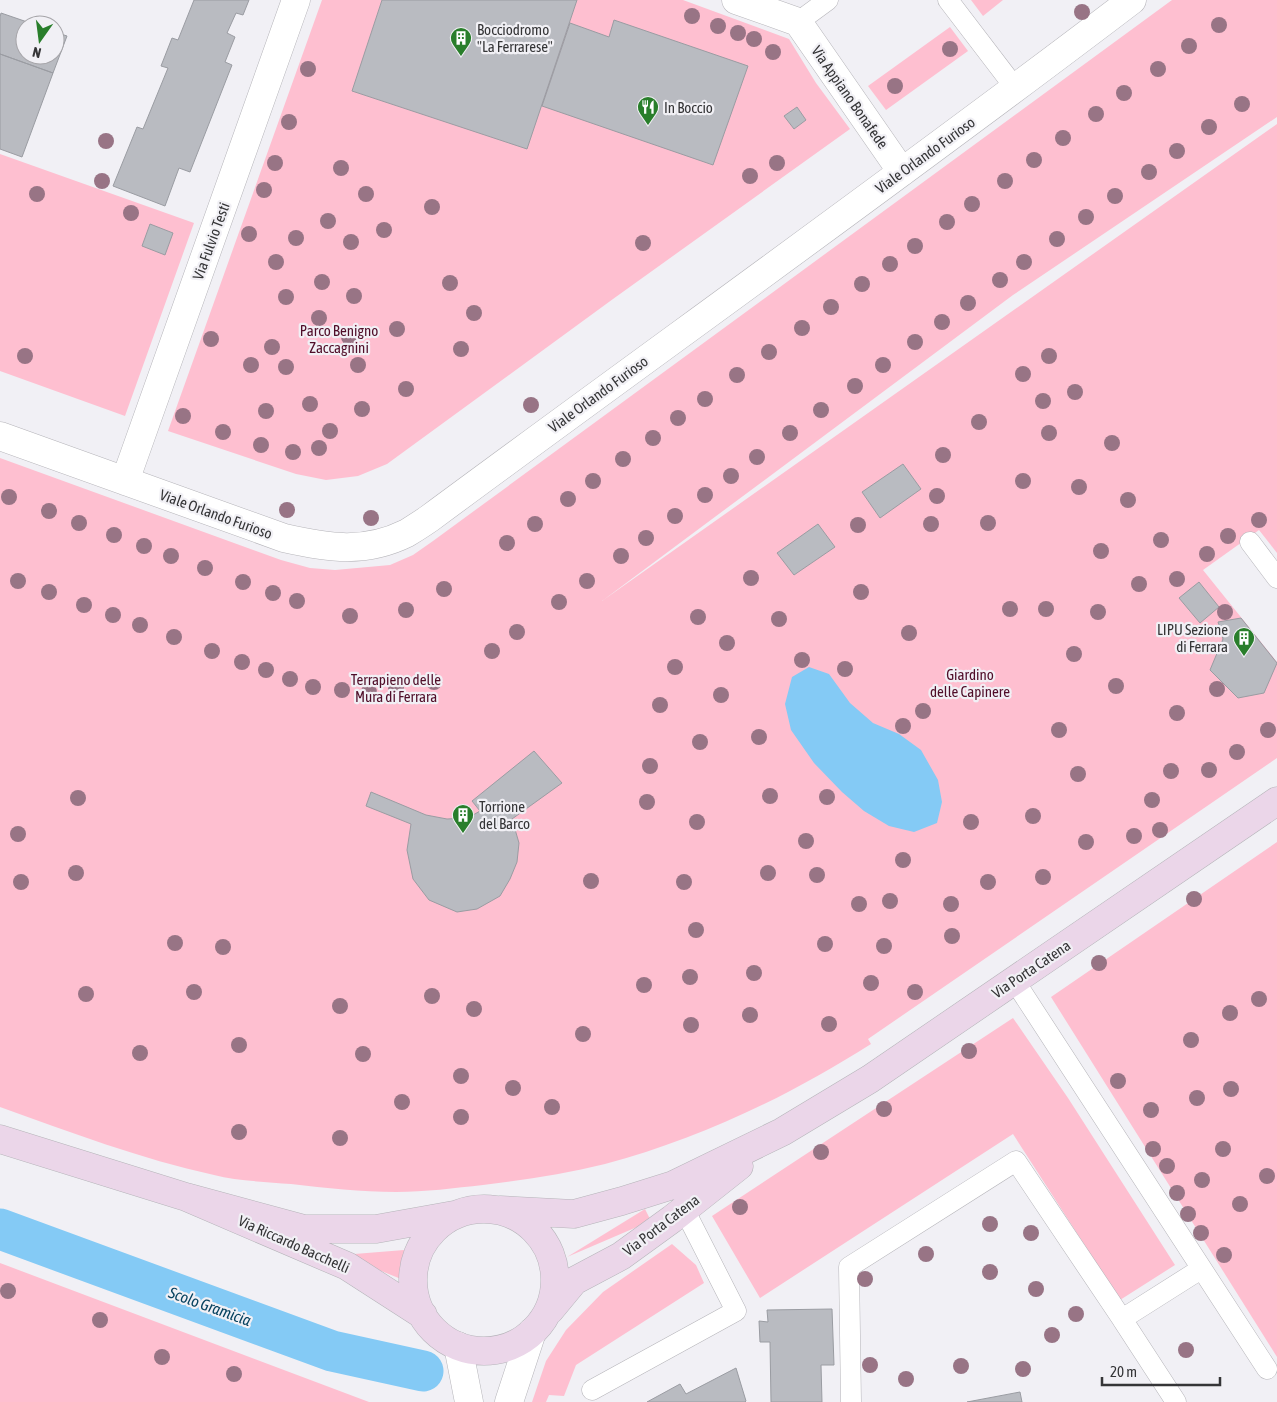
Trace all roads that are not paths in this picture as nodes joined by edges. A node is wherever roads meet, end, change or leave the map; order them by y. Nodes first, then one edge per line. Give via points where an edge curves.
1 (296, 0) edge
2 (736, 0) edge
3 (828, 0) edge
4 (948, 0) edge
5 (1132, 0) edge
6 (798, 22) junction
7 (1016, 89) junction
8 (902, 172) junction
9 (0, 436) edge
10 (125, 481) junction
11 (1250, 542) dead end
12 (1277, 578) edge
13 (1277, 801) edge
14 (1014, 980) junction
15 (782, 1132) junction
16 (0, 1139) edge
17 (186, 1197) junction
18 (684, 1209) junction
19 (500, 1210) junction
20 (454, 1215) junction
21 (1201, 1269) junction
22 (423, 1316) junction
23 (1122, 1319) junction
24 (538, 1325) junction
25 (458, 1346) junction
26 (1267, 1369) dead end
27 (592, 1390) dead end
28 (468, 1402) edge
29 (509, 1402) edge
30 (851, 1402) edge
31 (1176, 1402) edge

1 - 10 street, Via Fulvio Testi
2 - 6 street
3 - 6 lane
4 - 7 lane
5 - 7 street, Viale Orlando Furioso
6 - 8 street, Via Appiano Bonafede
7 - 8 street, Viale Orlando Furioso
8 - 10 street, Viale Orlando Furioso via 430,518 390,540 366,547 339,547 284,538
9 - 10 street, Viale Orlando Furioso
11 - 12 lane
13 - 14 main road, Via Porta Catena
14 - 15 main road, Via Porta Catena via 870,1078
14 - 21 lane
15 - 18 main road, Via Porta Catena
15 - 19 main road, Via Porta Catena via 673,1185 622,1201 574,1214
16 - 17 main road, Via Riccardo Bacchelli
17 - 20 main road, Via Riccardo Bacchelli via 304,1229 376,1229
17 - 22 main road, Via Riccardo Bacchelli via 348,1266
18 - 24 main road, Via Porta Catena via 622,1256 574,1281
18 - 27 lane via 736,1311
19 - 20 main road via 469,1210
19 - 24 main road via 534,1229 553,1262 552,1301
20 - 22 main road via 437,1226 416,1259 415,1297
21 - 23 lane
21 - 26 lane
22 - 25 main road via 432,1328
23 - 30 lane via 1016,1161 849,1267
23 - 31 lane
24 - 25 main road via 516,1343 497,1349 477,1350
24 - 29 street
25 - 28 street

